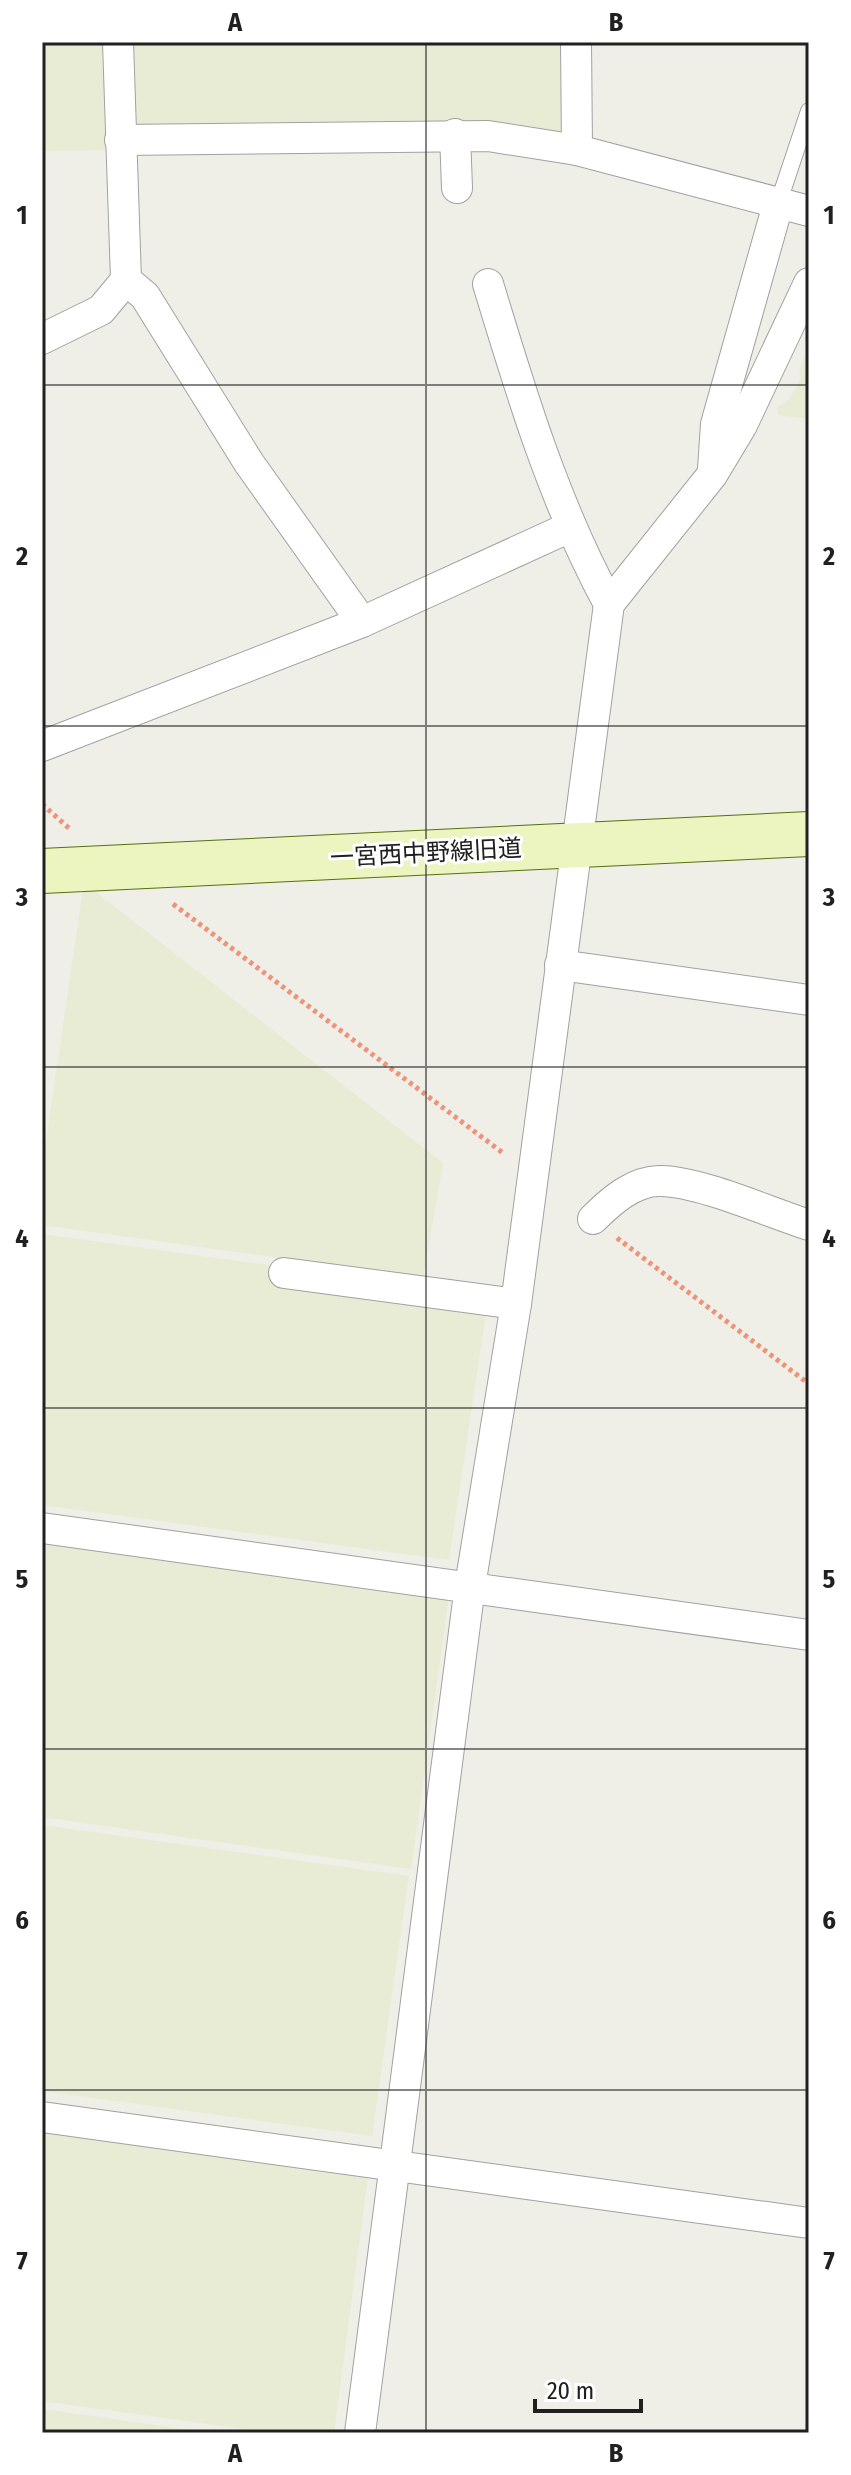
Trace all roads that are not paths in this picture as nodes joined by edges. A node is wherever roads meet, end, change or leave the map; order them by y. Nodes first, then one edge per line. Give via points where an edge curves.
1 (118, 42) edge
2 (576, 42) edge
3 (809, 111) edge
4 (455, 134) junction
5 (120, 140) junction
6 (577, 150) junction
7 (457, 188) dead end
8 (779, 201) junction
9 (809, 211) edge
10 (126, 280) junction
11 (809, 283) edge
12 (488, 284) dead end
13 (42, 339) edge
14 (712, 475) junction
15 (570, 527) junction
16 (609, 604) junction
17 (362, 622) junction
18 (42, 746) edge
19 (809, 834) edge
20 (579, 846) junction
21 (42, 871) edge
22 (560, 965) junction
23 (809, 1000) edge
24 (593, 1219) road end
25 (809, 1225) edge
26 (284, 1273) dead end
27 (516, 1304) junction
28 (42, 1528) edge
29 (470, 1586) junction
30 (809, 1635) edge
31 (42, 2117) edge
32 (393, 2165) junction
33 (809, 2223) edge
34 (360, 2433) edge

1 - 5 street
2 - 6 street
3 - 8 lane
4 - 5 street
4 - 6 street
4 - 7 street
5 - 10 street
6 - 8 street
8 - 9 street
8 - 14 street via 716,424
10 - 13 street via 101,310
10 - 17 street via 145,296 249,463
11 - 14 street via 742,425
12 - 15 street
14 - 16 street
15 - 16 street
15 - 17 street
16 - 20 street
17 - 18 street
19 - 20 street, 一宮西中野線旧道
20 - 21 street, 一宮西中野線旧道
20 - 22 street
22 - 23 street
22 - 27 street
24 - 25 street via 617,1195 658,1180
26 - 27 street
27 - 29 street
28 - 29 street
29 - 30 street
29 - 32 street
31 - 32 street
32 - 33 street
32 - 34 street

